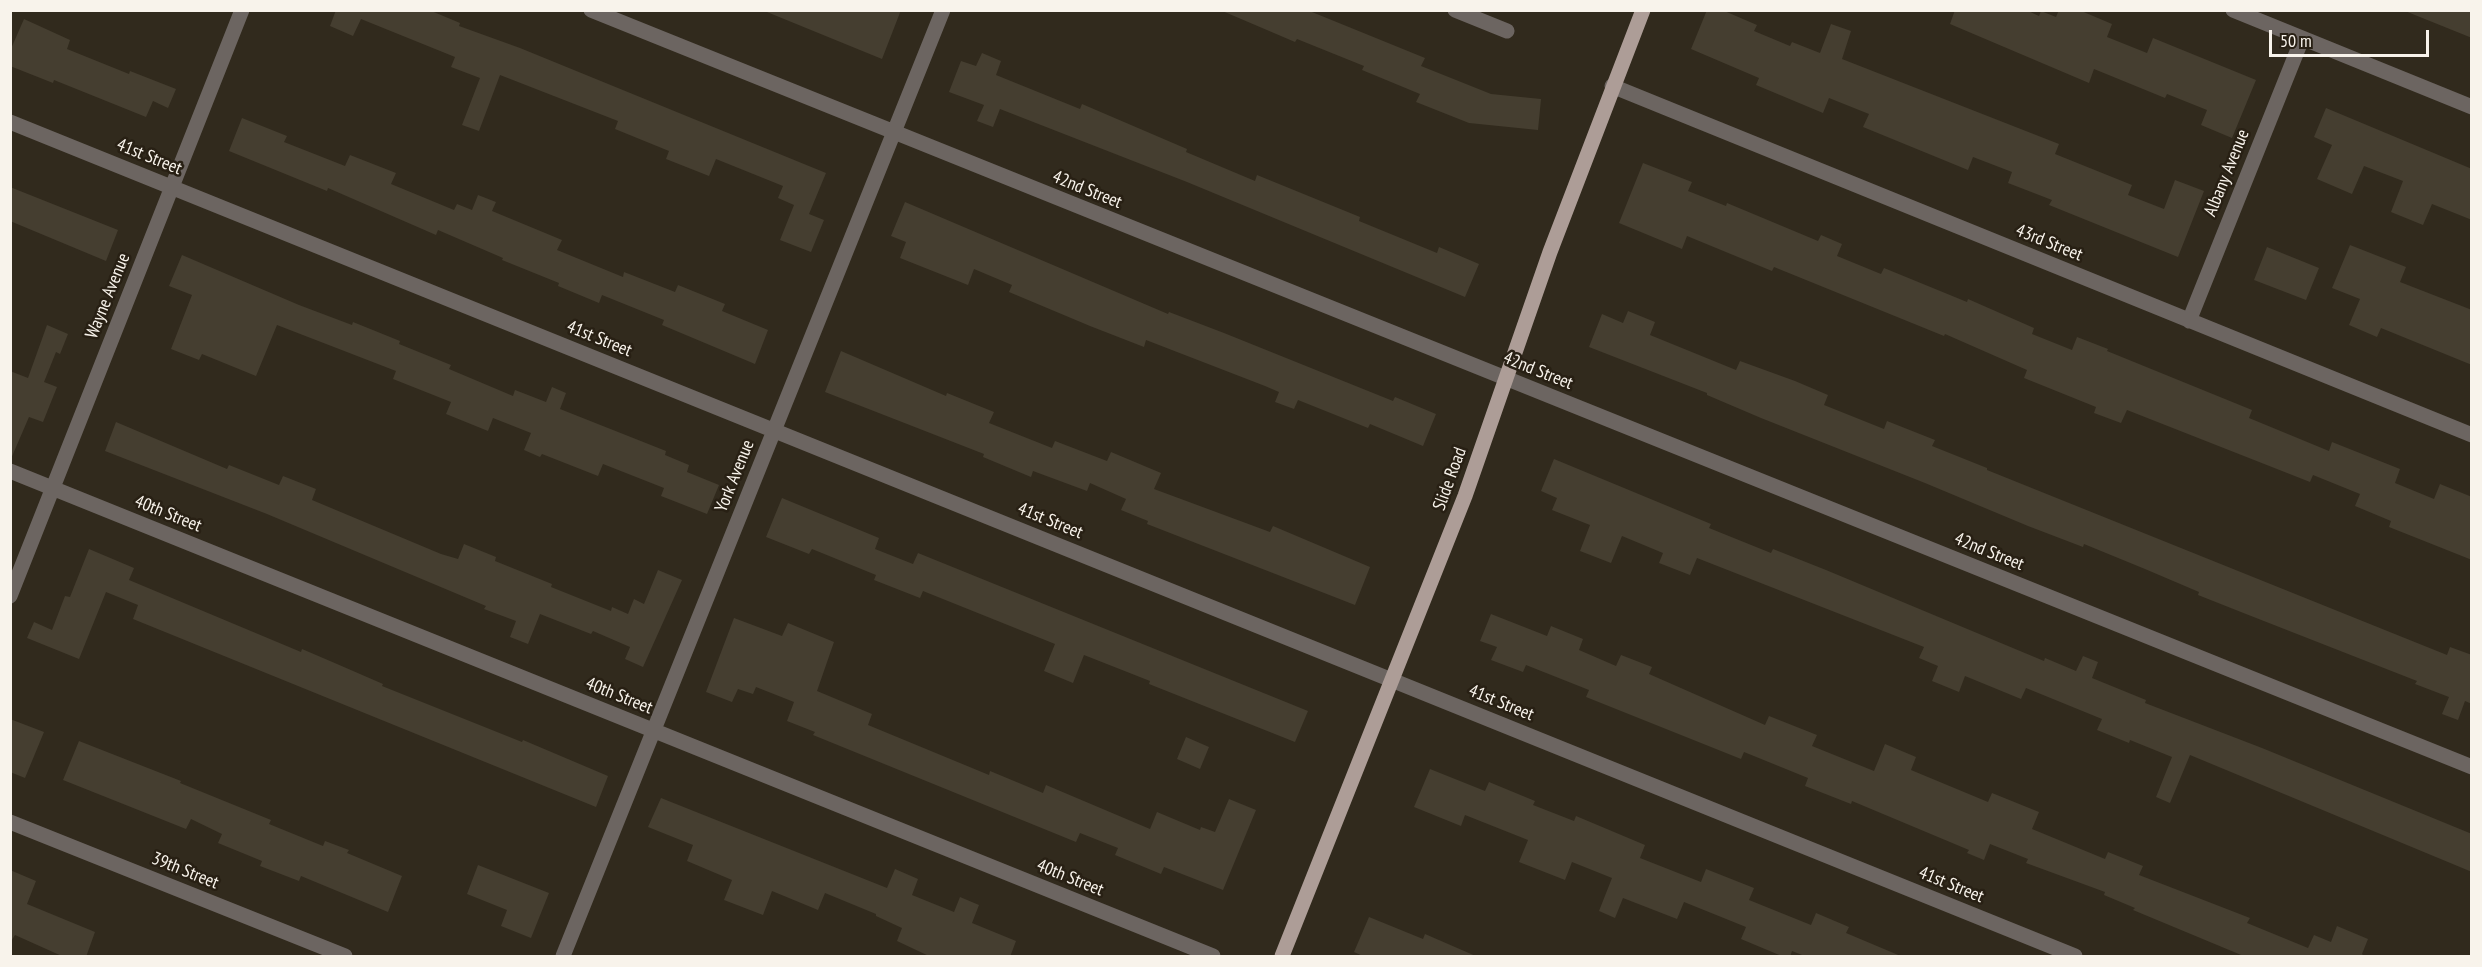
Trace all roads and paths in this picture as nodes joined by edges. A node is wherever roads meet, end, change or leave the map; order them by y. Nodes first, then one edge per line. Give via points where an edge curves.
1 (242, 10) edge
2 (591, 10) edge
3 (943, 10) edge
4 (1455, 10) edge
5 (1643, 10) edge
6 (2233, 10) edge
7 (1507, 31) dead end
8 (2302, 39) junction
9 (1612, 86) junction
10 (2472, 107) edge
11 (10, 122) edge
12 (894, 133) junction
13 (172, 187) junction
14 (2189, 321) junction
15 (1506, 380) junction
16 (774, 430) junction
17 (2472, 435) edge
18 (10, 471) edge
19 (53, 488) junction
20 (10, 596) edge
21 (1392, 680) junction
22 (653, 731) junction
23 (2472, 767) edge
24 (10, 822) edge
25 (345, 957) edge
26 (563, 957) edge
27 (1213, 957) edge
28 (1282, 957) edge
29 (2075, 957) edge

1 - 13 street, Wayne Avenue
2 - 12 street, 42nd Street
3 - 12 street, York Avenue
4 - 7 street
5 - 9 main road, Slide Road
6 - 8 street
8 - 10 street
8 - 14 street, Albany Avenue
9 - 14 street, 43rd Street
9 - 15 main road, Slide Road
11 - 13 street, 41st Street
12 - 15 street, 42nd Street
12 - 16 street, York Avenue
13 - 16 street, 41st Street
13 - 19 street, Wayne Avenue
14 - 17 street, 43rd Street
15 - 21 main road, Slide Road via 1466,496
15 - 23 street, 42nd Street
16 - 21 street, 41st Street
16 - 22 street, York Avenue
18 - 19 street, 40th Street
19 - 20 street, Wayne Avenue
19 - 22 street, 40th Street
21 - 28 main road, Slide Road
21 - 29 street, 41st Street
22 - 26 street, York Avenue
22 - 27 street, 40th Street
24 - 25 street, 39th Street

